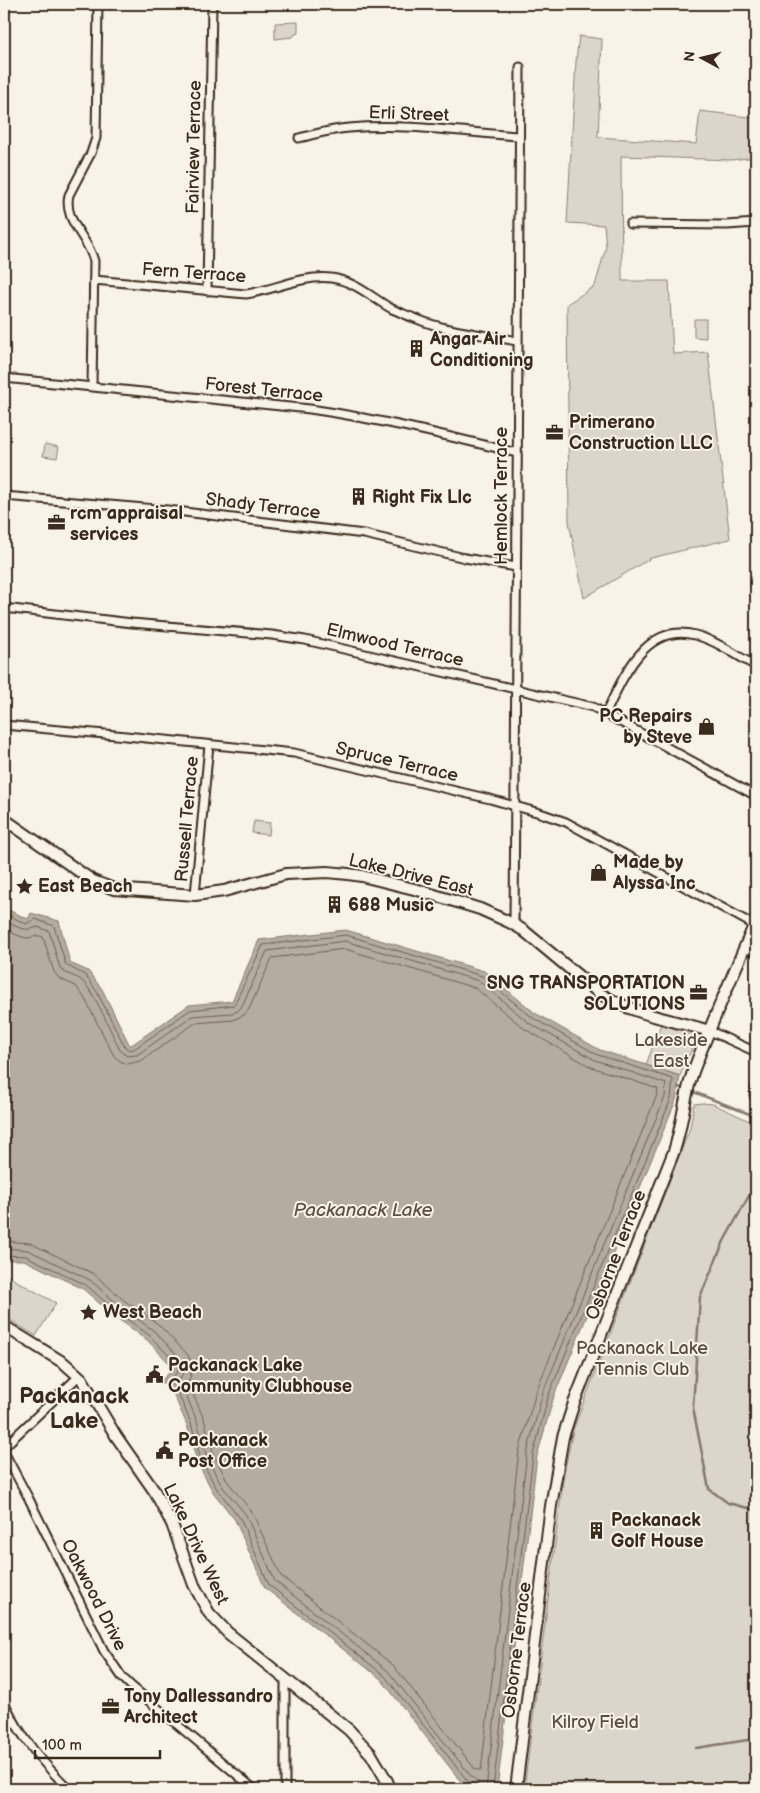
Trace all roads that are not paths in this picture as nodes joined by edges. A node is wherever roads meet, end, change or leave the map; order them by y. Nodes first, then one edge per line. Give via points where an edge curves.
1 (98, 4) edge
2 (212, 4) edge
3 (520, 67) dead end
4 (518, 136) junction
5 (300, 138) dead end
6 (756, 223) edge
7 (630, 224) dead end
8 (94, 280) junction
9 (207, 291) junction
10 (517, 341) junction
11 (4, 378) edge
12 (92, 386) junction
13 (517, 453) junction
14 (4, 496) edge
15 (516, 567) junction
16 (4, 608) edge
17 (756, 666) edge
18 (515, 688) junction
19 (606, 713) junction
20 (4, 725) edge
21 (209, 745) junction
22 (756, 796) edge
23 (514, 806) junction
24 (4, 819) edge
25 (195, 895) junction
26 (755, 923) edge
27 (514, 925) junction
28 (745, 948) junction
29 (756, 953) edge
30 (710, 1031) junction
31 (756, 1052) edge
32 (756, 1086) edge
33 (756, 1100) edge
34 (4, 1326) edge
35 (79, 1376) junction
36 (4, 1447) edge
37 (4, 1452) edge
38 (285, 1679) junction
39 (4, 1702) edge
40 (69, 1789) edge
41 (254, 1789) edge
42 (285, 1789) edge
43 (390, 1789) edge
44 (516, 1789) edge

1 - 8 street via 96,138 67,203 71,219 92,252
2 - 9 street, Fairview Terrace
3 - 4 street, Hemlock Terrace
4 - 5 street, Erli Street via 422,128 350,127
4 - 10 street, Hemlock Terrace
6 - 7 street
8 - 9 street, Fern Terrace
8 - 12 street
9 - 10 street, Fern Terrace via 246,294 294,281 332,278 350,283 392,309 418,320
10 - 13 street, Hemlock Terrace
11 - 12 street, Forest Terrace
12 - 13 street, Forest Terrace via 360,416
13 - 15 street, Hemlock Terrace
14 - 15 street, Shady Terrace via 168,510 364,534
15 - 18 street, Hemlock Terrace
16 - 18 street, Elmwood Terrace via 305,640
17 - 19 street via 700,636 667,635 642,650 624,676
18 - 19 street, Elmwood Terrace
18 - 23 street, Hemlock Terrace
19 - 22 street, Elmwood Terrace
20 - 21 street, Spruce Terrace
21 - 23 street, Spruce Terrace via 307,756
21 - 25 street, Russell Terrace
23 - 26 street, Spruce Terrace via 566,822
23 - 27 street, Hemlock Terrace
24 - 25 street, Lake Drive East via 103,886
25 - 27 street, Lake Drive East via 224,891 286,874 348,874 480,909
26 - 28 street, Osborne Terrace
27 - 30 street, Lake Drive East via 611,1001
28 - 29 street
28 - 30 street, Osborne Terrace
30 - 31 street
30 - 44 street, Osborne Terrace via 694,1069 674,1151 563,1437 551,1506
32 - 33 street
34 - 35 street, Lake Drive West
35 - 36 street
35 - 38 street, Lake Drive West via 155,1492 209,1613 228,1633
37 - 41 street, Oakwood Drive via 113,1665 130,1684
38 - 42 street
38 - 43 street, Lake Drive West via 362,1742
39 - 40 street via 30,1748

